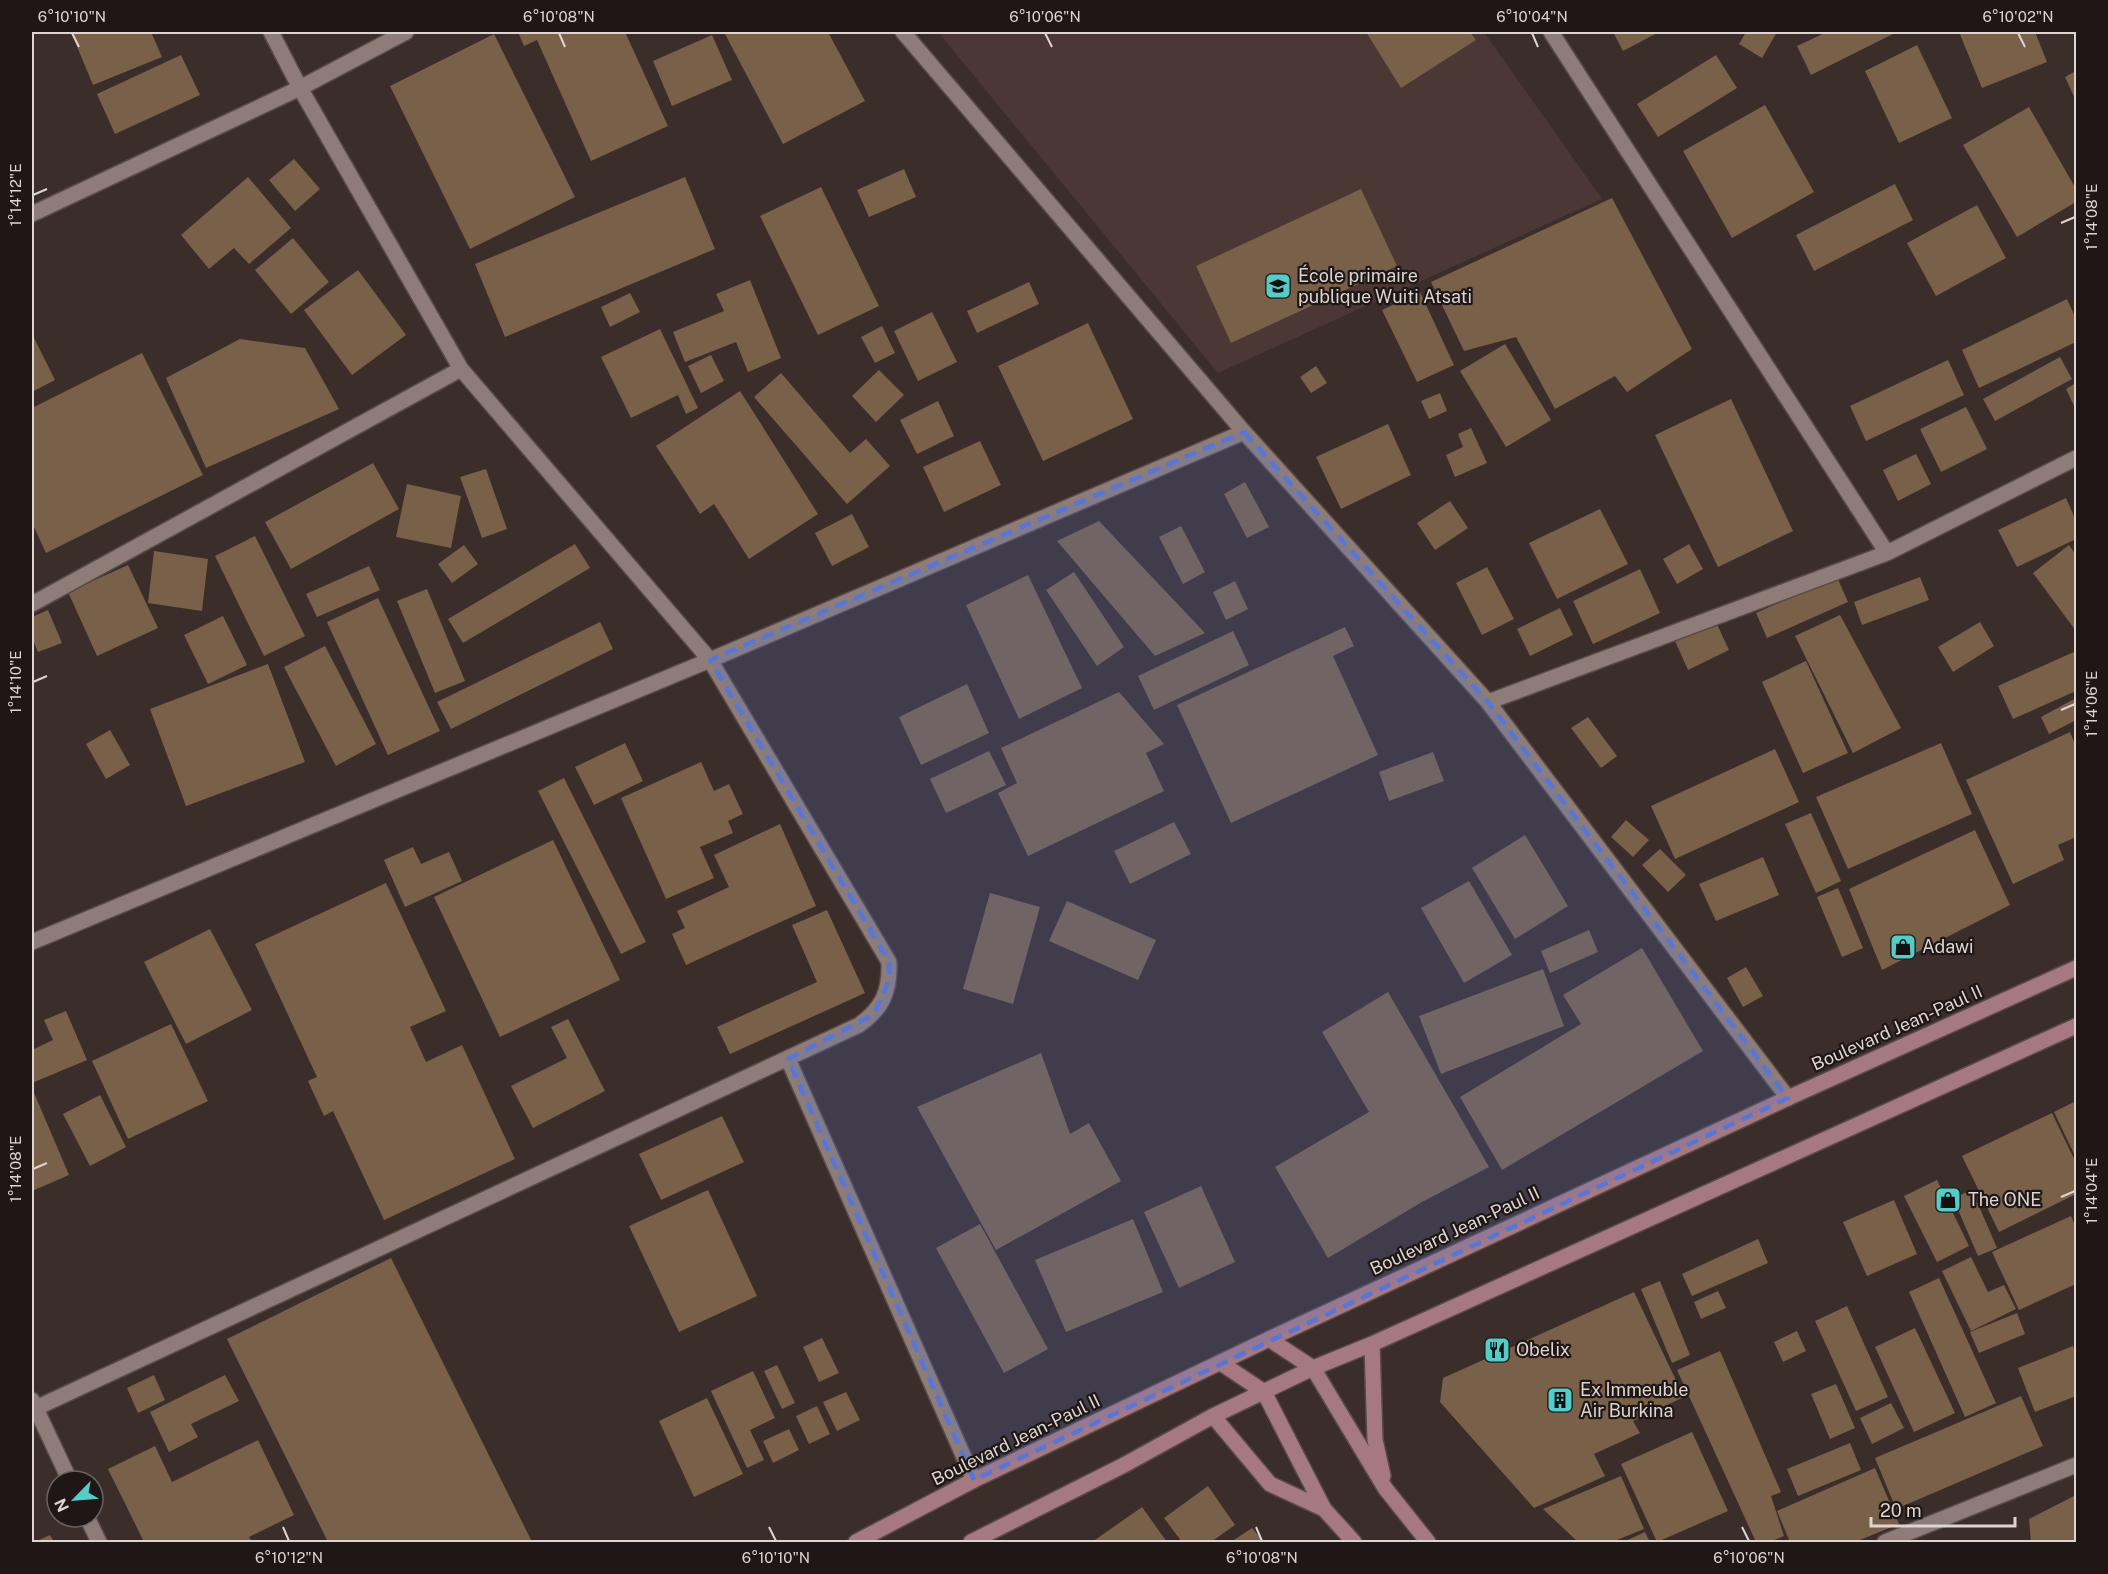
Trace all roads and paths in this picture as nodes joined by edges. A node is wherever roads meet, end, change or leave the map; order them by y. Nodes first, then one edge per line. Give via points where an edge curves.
1 (271, 32) edge
2 (406, 32) edge
3 (903, 32) edge
4 (1551, 32) edge
5 (300, 88) junction
6 (32, 214) edge
7 (461, 369) junction
8 (1244, 432) junction
9 (2076, 458) edge
10 (1887, 554) junction
11 (32, 604) edge
12 (710, 660) junction
13 (1488, 702) junction
14 (32, 942) edge
15 (2076, 968) edge
16 (2076, 1026) edge
17 (788, 1059) junction
18 (1788, 1098) junction
19 (1269, 1339) junction
20 (1372, 1344) junction
21 (1221, 1363) junction
22 (1313, 1368) junction
23 (1264, 1392) junction
24 (34, 1404) edge
25 (1213, 1416) junction
26 (2076, 1465) edge
27 (64, 1469) edge
28 (974, 1480) junction
29 (1385, 1488) junction
30 (1324, 1509) junction
31 (856, 1542) edge
32 (971, 1542) edge
33 (1354, 1542) edge
34 (1428, 1542) edge
35 (1885, 1542) edge

1 - 5 street
2 - 5 street
3 - 8 street
4 - 10 street
5 - 6 street
5 - 7 street
7 - 11 street
7 - 12 street
8 - 12 street
8 - 13 street
9 - 10 street
10 - 13 street
12 - 14 street
12 - 17 street via 889,962 889,980 874,1014
13 - 18 street
15 - 18 main road, Boulevard Jean-Paul II
16 - 20 main road
17 - 24 street
17 - 28 street
18 - 19 main road, Boulevard Jean-Paul II
19 - 21 main road, Boulevard Jean-Paul II
19 - 22 main road
20 - 22 main road
20 - 29 main road via 1375,1440
21 - 23 main road
21 - 28 main road, Boulevard Jean-Paul II
22 - 23 main road
22 - 29 main road
23 - 25 main road
23 - 30 main road
24 - 27 street
25 - 30 main road via 1270,1484
25 - 32 main road
26 - 35 street
28 - 31 main road, Boulevard Jean-Paul II
29 - 34 main road
30 - 33 main road

